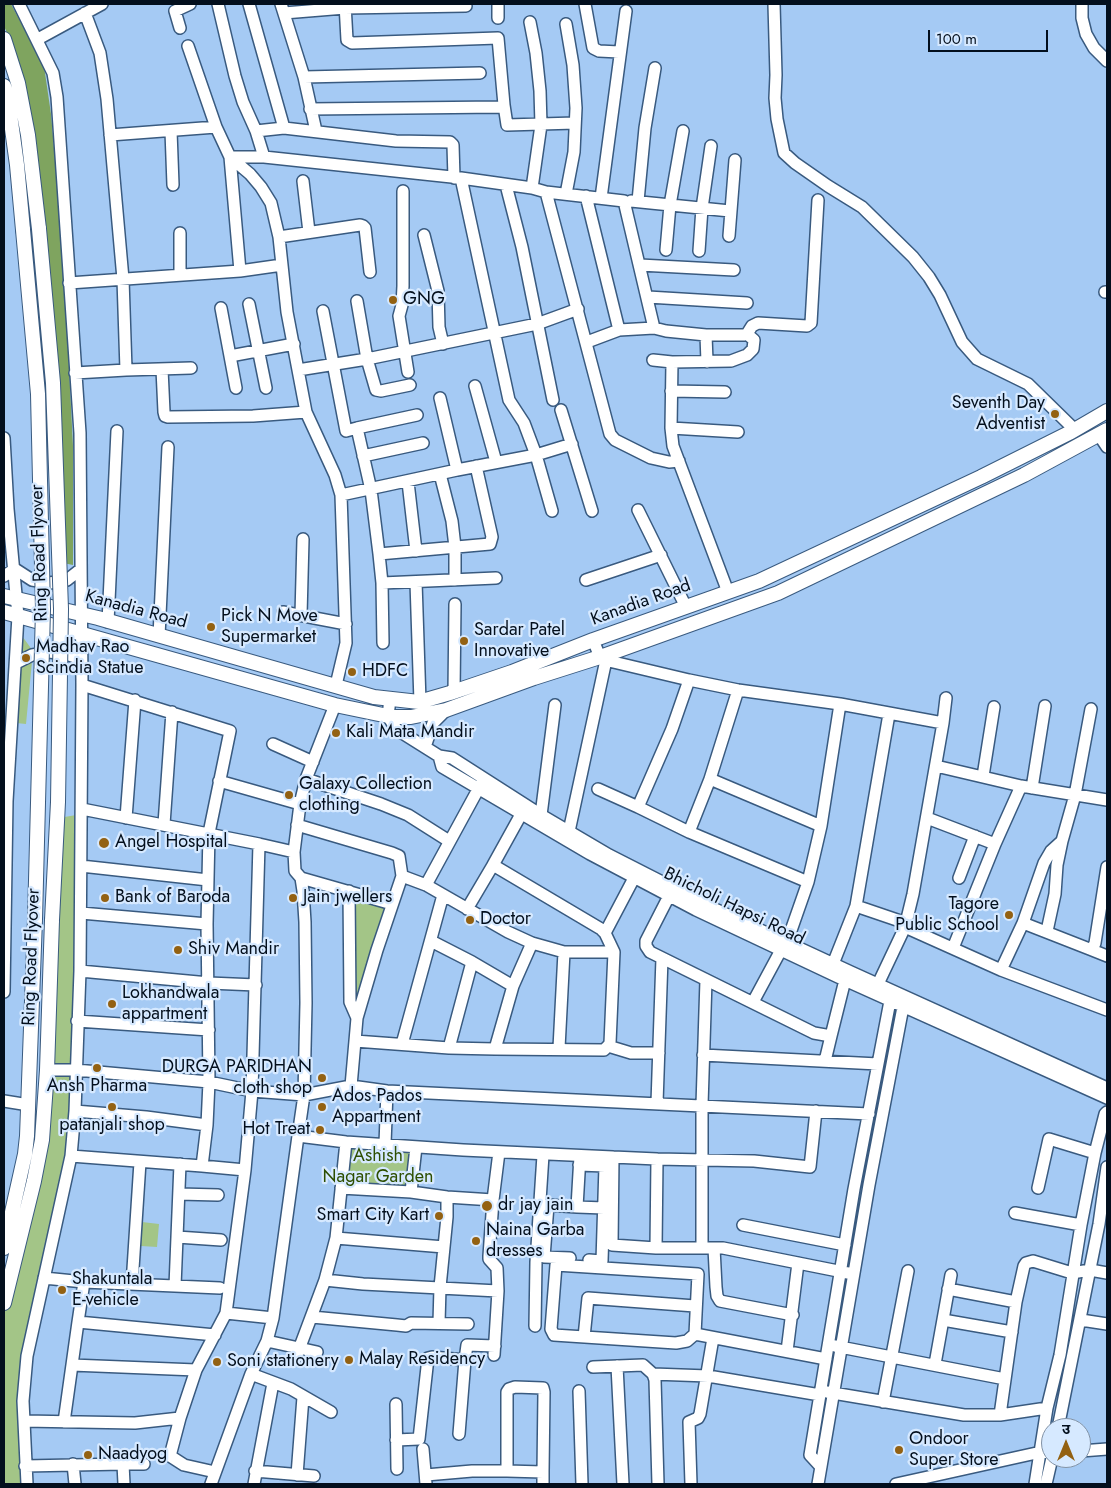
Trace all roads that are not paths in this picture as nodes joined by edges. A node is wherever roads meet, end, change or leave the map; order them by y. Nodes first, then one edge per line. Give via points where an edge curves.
1 (20, 4) edge
2 (102, 4) edge
3 (218, 4) edge
4 (249, 4) edge
5 (499, 4) edge
6 (584, 4) edge
7 (774, 4) edge
8 (1082, 4) edge
9 (185, 5) edge
10 (400, 5) edge
11 (345, 6) edge
12 (466, 6) dead end
13 (282, 8) edge
14 (309, 8) edge
15 (626, 11) dead end
16 (85, 13) junction
17 (498, 18) dead end
18 (530, 22) dead end
19 (566, 24) dead end
20 (180, 28) dead end
21 (4, 39) edge
22 (38, 39) junction
23 (188, 46) dead end
24 (619, 52) junction
25 (1107, 61) edge
26 (654, 68) dead end
27 (480, 73) dead end
28 (304, 77) junction
29 (4, 86) edge
30 (6, 102) edge
31 (504, 105) junction
32 (310, 109) junction
33 (576, 123) junction
34 (541, 125) junction
35 (216, 127) junction
36 (284, 128) junction
37 (171, 131) junction
38 (256, 131) junction
39 (316, 131) junction
40 (683, 131) dead end
41 (110, 135) junction
42 (711, 146) dead end
43 (230, 157) junction
44 (264, 157) junction
45 (735, 160) dead end
46 (457, 178) junction
47 (303, 181) dead end
48 (173, 185) dead end
49 (506, 185) junction
50 (532, 188) junction
51 (403, 191) dead end
52 (546, 192) junction
53 (566, 194) junction
54 (586, 196) junction
55 (601, 198) junction
56 (624, 200) junction
57 (818, 200) dead end
58 (638, 202) junction
59 (670, 205) junction
60 (702, 208) junction
61 (730, 211) junction
62 (309, 232) junction
63 (180, 233) dead end
64 (424, 235) dead end
65 (729, 236) dead end
66 (279, 237) junction
67 (666, 250) dead end
68 (699, 251) dead end
69 (282, 265) junction
70 (640, 265) junction
71 (734, 270) dead end
72 (240, 271) junction
73 (370, 272) dead end
74 (180, 274) junction
75 (123, 279) junction
76 (69, 283) junction
77 (648, 297) junction
78 (357, 301) dead end
79 (747, 303) dead end
80 (249, 304) dead end
81 (221, 308) dead end
82 (578, 309) junction
83 (323, 311) dead end
84 (537, 324) junction
85 (654, 328) junction
86 (619, 330) junction
87 (495, 333) junction
88 (747, 334) junction
89 (706, 335) junction
90 (587, 342) junction
91 (294, 344) junction
92 (443, 344) junction
93 (258, 350) junction
94 (404, 350) junction
95 (230, 356) junction
96 (367, 359) junction
97 (653, 360) dead end
98 (672, 362) junction
99 (707, 362) junction
100 (333, 365) junction
101 (191, 368) dead end
102 (162, 369) junction
103 (126, 370) junction
104 (298, 370) junction
105 (408, 372) dead end
106 (75, 373) junction
107 (410, 385) dead end
108 (475, 386) dead end
109 (236, 388) dead end
110 (266, 388) dead end
111 (671, 391) junction
112 (725, 392) dead end
113 (440, 398) dead end
114 (553, 400) dead end
115 (561, 410) dead end
116 (1107, 411) edge
117 (306, 412) junction
118 (417, 415) dead end
119 (357, 428) junction
120 (671, 428) junction
121 (1075, 430) junction
122 (117, 431) dead end
123 (738, 432) dead end
124 (1103, 432) edge
125 (4, 438) edge
126 (423, 442) dead end
127 (572, 444) junction
128 (1107, 446) edge
129 (168, 447) dead end
130 (536, 455) junction
131 (363, 456) junction
132 (496, 462) junction
133 (679, 462) junction
134 (476, 466) junction
135 (457, 470) junction
136 (440, 474) junction
137 (408, 482) junction
138 (371, 490) junction
139 (341, 496) junction
140 (638, 510) dead end
141 (552, 511) dead end
142 (592, 511) dead end
143 (900, 515) junction
144 (907, 530) junction
145 (303, 539) dead end
146 (455, 547) junction
147 (416, 551) junction
148 (379, 554) junction
149 (661, 555) junction
150 (81, 569) junction
151 (15, 570) junction
152 (4, 576) edge
153 (496, 578) dead end
154 (455, 580) junction
155 (586, 580) dead end
156 (416, 582) junction
157 (382, 583) junction
158 (735, 590) junction
159 (4, 596) edge
160 (18, 600) junction
161 (455, 604) dead end
162 (748, 604) junction
163 (686, 607) junction
164 (4, 612) edge
165 (283, 612) dead end
166 (80, 614) junction
167 (301, 615) junction
168 (18, 616) junction
169 (108, 622) junction
170 (346, 624) junction
171 (80, 633) junction
172 (159, 636) junction
173 (593, 640) junction
174 (383, 643) dead end
175 (603, 658) junction
176 (81, 659) junction
177 (16, 662) junction
178 (689, 680) junction
179 (82, 685) junction
180 (336, 685) junction
181 (738, 690) junction
182 (9, 692) edge
183 (454, 692) junction
184 (946, 698) dead end
185 (390, 699) junction
186 (135, 700) junction
187 (420, 702) junction
188 (840, 704) junction
189 (335, 705) junction
190 (555, 705) dead end
191 (1045, 706) dead end
192 (994, 707) dead end
193 (1091, 709) dead end
194 (446, 710) junction
195 (172, 712) junction
196 (890, 714) junction
197 (388, 716) junction
198 (943, 724) junction
199 (273, 744) dead end
200 (425, 747) junction
201 (439, 756) junction
202 (313, 762) junction
203 (936, 766) junction
204 (983, 776) junction
205 (484, 778) junction
206 (306, 779) junction
207 (710, 779) junction
208 (219, 781) junction
209 (1026, 787) junction
210 (478, 789) junction
211 (598, 789) dead end
212 (1075, 795) junction
213 (1107, 800) edge
214 (300, 804) junction
215 (638, 807) junction
216 (82, 809) junction
217 (524, 810) junction
218 (541, 815) junction
219 (126, 818) junction
220 (927, 818) junction
221 (164, 824) junction
222 (297, 825) junction
223 (821, 826) junction
224 (689, 832) junction
225 (210, 834) junction
226 (568, 836) junction
227 (975, 836) junction
228 (449, 841) junction
229 (1062, 841) junction
230 (259, 844) junction
231 (995, 844) junction
232 (294, 852) junction
233 (493, 865) junction
234 (81, 866) junction
235 (1107, 867) edge
236 (402, 876) junction
237 (301, 878) junction
238 (634, 878) junction
239 (959, 878) dead end
240 (208, 880) junction
241 (5, 882) edge
242 (808, 882) junction
243 (426, 884) junction
244 (349, 891) junction
245 (443, 895) junction
246 (669, 896) junction
247 (392, 904) junction
248 (856, 906) junction
249 (467, 909) junction
250 (80, 913) junction
251 (1024, 923) junction
252 (207, 924) junction
253 (905, 925) junction
254 (1047, 931) junction
255 (4, 933) edge
256 (605, 933) junction
257 (431, 941) junction
258 (532, 943) junction
259 (784, 946) junction
260 (953, 948) junction
261 (1092, 950) junction
262 (564, 952) junction
263 (614, 952) junction
264 (1107, 956) edge
265 (662, 958) junction
266 (472, 962) junction
267 (833, 964) junction
268 (1001, 970) junction
269 (80, 971) junction
270 (706, 980) junction
271 (845, 980) junction
272 (209, 983) junction
273 (878, 984) junction
274 (256, 985) junction
275 (513, 986) junction
276 (4, 992) edge
277 (890, 1001) junction
278 (753, 1002) junction
279 (903, 1007) junction
280 (1107, 1010) edge
281 (357, 1018) junction
282 (77, 1021) junction
283 (209, 1030) junction
284 (831, 1036) junction
285 (355, 1041) junction
286 (402, 1044) junction
287 (608, 1046) junction
288 (449, 1048) junction
289 (495, 1048) junction
290 (559, 1048) junction
291 (659, 1052) junction
292 (703, 1056) junction
293 (826, 1061) junction
294 (878, 1064) junction
295 (47, 1070) junction
296 (76, 1070) junction
297 (209, 1082) junction
298 (352, 1086) junction
299 (1107, 1088) edge
300 (252, 1091) junction
301 (387, 1091) junction
302 (304, 1095) junction
303 (1107, 1098) edge
304 (4, 1100) edge
305 (657, 1103) junction
306 (29, 1105) junction
307 (702, 1106) junction
308 (75, 1111) junction
309 (816, 1111) junction
310 (1107, 1112) edge
311 (869, 1114) junction
312 (207, 1125) junction
313 (298, 1136) junction
314 (346, 1142) junction
315 (385, 1144) junction
316 (416, 1147) junction
317 (499, 1152) junction
318 (1095, 1153) junction
319 (543, 1155) junction
320 (71, 1156) junction
321 (613, 1157) junction
322 (657, 1159) junction
323 (702, 1159) junction
324 (580, 1161) junction
325 (140, 1162) junction
326 (180, 1164) junction
327 (202, 1166) junction
328 (1107, 1167) edge
329 (245, 1170) junction
330 (341, 1188) junction
331 (1038, 1188) dead end
332 (412, 1192) junction
333 (179, 1194) junction
334 (218, 1195) dead end
335 (447, 1198) junction
336 (493, 1200) junction
337 (577, 1207) junction
338 (604, 1208) junction
339 (1015, 1213) dead end
340 (744, 1225) dead end
341 (1081, 1225) junction
342 (1103, 1225) edge
343 (177, 1237) junction
344 (336, 1238) junction
345 (221, 1240) dead end
346 (845, 1245) junction
347 (444, 1247) junction
348 (4, 1248) edge
349 (656, 1248) junction
350 (702, 1248) junction
351 (714, 1248) junction
352 (798, 1263) junction
353 (1090, 1270) junction
354 (908, 1271) dead end
355 (841, 1272) junction
356 (1072, 1273) junction
357 (1107, 1273) edge
358 (854, 1274) junction
359 (951, 1275) dead end
360 (44, 1278) junction
361 (324, 1280) junction
362 (84, 1282) junction
363 (132, 1284) junction
364 (175, 1286) junction
365 (440, 1287) junction
366 (220, 1288) dead end
367 (948, 1289) junction
368 (498, 1291) junction
369 (1016, 1302) junction
370 (4, 1303) edge
371 (695, 1306) junction
372 (226, 1313) junction
373 (793, 1315) junction
374 (312, 1317) junction
375 (273, 1318) junction
376 (943, 1320) junction
377 (1080, 1320) junction
378 (78, 1322) junction
379 (439, 1323) junction
380 (468, 1324) dead end
381 (1107, 1324) edge
382 (535, 1326) dead end
383 (1012, 1332) junction
384 (695, 1334) junction
385 (214, 1335) junction
386 (584, 1337) junction
387 (713, 1338) junction
388 (267, 1341) junction
389 (828, 1345) junction
390 (298, 1347) junction
391 (841, 1348) junction
392 (787, 1351) junction
393 (317, 1352) dead end
394 (891, 1357) junction
395 (826, 1359) junction
396 (295, 1360) dead end
397 (465, 1360) junction
398 (935, 1364) junction
399 (72, 1365) junction
400 (617, 1366) junction
401 (593, 1368) dead end
402 (196, 1370) junction
403 (251, 1374) junction
404 (653, 1374) junction
405 (708, 1376) junction
406 (1005, 1379) junction
407 (273, 1383) junction
408 (579, 1391) dead end
409 (825, 1393) junction
410 (303, 1397) junction
411 (883, 1402) junction
412 (396, 1404) dead end
413 (1047, 1408) junction
414 (331, 1412) dead end
415 (1000, 1415) junction
416 (180, 1418) junction
417 (1047, 1418) edge
418 (1060, 1418) edge
419 (24, 1421) junction
420 (64, 1422) junction
421 (459, 1434) dead end
422 (396, 1440) junction
423 (423, 1449) dead end
424 (1107, 1449) edge
425 (1091, 1450) edge
426 (1041, 1454) edge
427 (73, 1464) junction
428 (123, 1464) junction
429 (144, 1464) dead end
430 (25, 1466) junction
431 (1041, 1467) edge
432 (1050, 1468) edge
433 (398, 1469) dead end
434 (255, 1471) junction
435 (507, 1471) junction
436 (215, 1472) junction
437 (543, 1472) junction
438 (297, 1475) junction
439 (314, 1476) dead end
440 (426, 1479) edge
441 (921, 1482) edge
442 (27, 1484) edge
443 (75, 1484) edge
444 (124, 1484) edge
445 (211, 1484) edge
446 (254, 1484) edge
447 (543, 1484) edge
448 (582, 1484) edge
449 (622, 1484) edge
450 (658, 1484) edge
451 (691, 1484) edge
452 (818, 1484) edge
453 (896, 1484) edge
454 (1035, 1484) edge
455 (1046, 1484) edge

1 - 22 street
2 - 16 street
3 - 38 street via 235,76
4 - 36 street
5 - 17 street
6 - 24 street via 593,48
7 - 121 street via 775,98 784,153 862,207 913,257 940,295 962,342 977,359 1028,384
8 - 25 street via 1086,34
9 - 20 street via 175,11
10 - 11 street
10 - 12 street
11 - 14 street
11 - 31 street via 347,40 352,43 498,38
13 - 14 street
13 - 28 street
15 - 24 street
16 - 22 street
16 - 41 street via 100,53
18 - 34 street via 539,81
19 - 33 street via 573,65
21 - 295 main road, Ring Road Flyover, bridge via 18,83 28,135 53,383 61,609 58,802
22 - 76 street via 53,73 57,97
23 - 35 street
24 - 55 street
26 - 58 street
27 - 28 street
28 - 32 street
29 - 30 main road, Ring Road Flyover
30 - 306 main road, Ring Road Flyover, bridge via 17,165 38,394 43,610
31 - 32 street
31 - 34 street via 506,125
32 - 39 street
33 - 34 street
33 - 53 street
34 - 50 street
35 - 37 street
35 - 43 street
36 - 38 street
36 - 39 street
37 - 41 street
37 - 48 street
38 - 44 street
39 - 46 street via 396,142 450,142
40 - 59 street
41 - 75 street
42 - 60 street
43 - 44 street
43 - 66 street via 268,196
43 - 72 street
44 - 46 street
45 - 61 street
46 - 49 street
46 - 87 street
47 - 62 street
49 - 50 street
49 - 84 street
50 - 52 street
51 - 94 street via 400,316
52 - 53 street
52 - 82 street
53 - 54 street
54 - 55 street
54 - 86 street
55 - 56 street
56 - 58 street
56 - 70 street
57 - 88 street via 811,323 807,326 758,323
58 - 59 street
59 - 60 street
59 - 67 street
60 - 61 street
60 - 68 street
61 - 65 street
62 - 66 street
62 - 73 street via 364,226
63 - 74 street
64 - 92 street via 438,292
66 - 69 street
69 - 72 street
69 - 91 street
70 - 71 street
70 - 77 street
72 - 74 street
74 - 75 street
75 - 76 street
75 - 103 street
76 - 106 street
77 - 79 street
77 - 85 street
78 - 96 street
80 - 93 street
81 - 95 street
82 - 84 street
82 - 90 street
83 - 100 street
84 - 87 street
84 - 114 street
85 - 86 street
85 - 89 street
86 - 90 street
87 - 92 street
87 - 130 street via 509,400 524,424
88 - 89 street
88 - 99 street via 754,340 747,355 731,361
89 - 99 street
90 - 133 street via 610,434 615,440 651,458
91 - 93 street
91 - 104 street
92 - 94 street
93 - 95 street
93 - 110 street
94 - 96 street
94 - 105 street
95 - 109 street
96 - 100 street
96 - 107 street via 376,390
97 - 98 street
98 - 99 street
98 - 111 street
100 - 104 street
100 - 119 street via 346,431
101 - 102 street
102 - 103 street
102 - 117 street via 164,412 168,417
103 - 106 street
104 - 117 street
106 - 150 street via 80,433
108 - 132 street
111 - 112 street
111 - 120 street
113 - 135 street
115 - 127 street
116 - 121 main road, Kanadia Road
117 - 139 street
118 - 119 street
119 - 131 street
120 - 123 street
120 - 133 street
121 - 143 main road, Kanadia Road
122 - 169 street
124 - 128 street
124 - 144 main road, Kanadia Road via 1024,475
125 - 151 street
126 - 131 street
127 - 130 street
127 - 142 street
129 - 172 street
130 - 132 street
130 - 141 street
131 - 138 street
132 - 134 street
133 - 158 street
134 - 135 street
134 - 146 street via 492,541 485,545
135 - 136 street
136 - 137 street
136 - 146 street
137 - 138 street
137 - 147 street
138 - 139 street
138 - 148 street
139 - 170 street
140 - 149 street
143 - 144 main road
143 - 158 main road, Kanadia Road
144 - 162 main road, Kanadia Road via 778,593
145 - 167 street
146 - 147 street
146 - 154 street
147 - 148 street
148 - 157 street
149 - 155 street
149 - 163 street
150 - 151 street via 66,580 50,583 32,580
150 - 166 street
151 - 152 street
151 - 160 street
153 - 154 street
154 - 156 street
156 - 157 street
156 - 187 street
157 - 174 street
158 - 162 main road
158 - 163 main road, Kanadia Road
159 - 160 main road, Kanadia Road
160 - 166 main road, Kanadia Road
160 - 168 street
161 - 183 street
162 - 175 main road, Kanadia Road
163 - 173 main road, Kanadia Road
164 - 168 main road
165 - 167 street
166 - 169 main road, Kanadia Road
166 - 171 street
167 - 170 street
168 - 171 main road, Kanadia Road
168 - 177 street
169 - 172 main road, Kanadia Road
170 - 180 street via 346,644
171 - 176 street
171 - 189 main road, Kanadia Road
172 - 180 main road, Kanadia Road
173 - 175 street
173 - 183 main road, Kanadia Road
175 - 178 street
175 - 194 main road, Kanadia Road via 534,678
175 - 226 street
176 - 177 street via 50,652
176 - 179 street
177 - 182 street
178 - 181 street
178 - 215 street
179 - 186 street
179 - 216 street
180 - 185 main road, Kanadia Road
181 - 188 street
181 - 207 street
182 - 241 street
183 - 187 main road, Kanadia Road
184 - 198 street
185 - 187 main road, Kanadia Road
185 - 197 street
186 - 195 street
186 - 219 street
188 - 196 street
188 - 223 street
189 - 197 main road, Kanadia Road
189 - 202 street
190 - 218 street
191 - 209 street
192 - 204 street
193 - 212 street
194 - 197 main road, Kanadia Road via 412,717
194 - 200 street via 433,723
195 - 208 street via 230,731
195 - 221 street
196 - 198 street
196 - 248 street
197 - 200 street, Bhicholi Hapsi Road via 396,729
198 - 203 street
199 - 202 street
200 - 201 street, Bhicholi Hapsi Road
201 - 205 street via 452,758
201 - 210 street, Bhicholi Hapsi Road via 442,767
202 - 206 street
203 - 204 street
203 - 220 street
204 - 209 street
205 - 210 street
205 - 217 street
206 - 214 street
206 - 228 street via 408,815
207 - 223 street
207 - 224 street
208 - 214 street
208 - 225 street
209 - 212 street
209 - 231 street
210 - 217 street, Bhicholi Hapsi Road
210 - 228 street
211 - 215 street
212 - 213 street
212 - 229 street
214 - 222 street
215 - 224 street
216 - 219 street
216 - 234 street
217 - 218 street
217 - 226 street, Bhicholi Hapsi Road
217 - 233 street
218 - 226 street
219 - 221 street
220 - 227 street
220 - 253 street
221 - 225 street
222 - 232 street
222 - 236 street via 399,856
223 - 242 street
224 - 242 street
225 - 230 street
225 - 240 street
226 - 238 street, Bhicholi Hapsi Road
226 - 259 street via 715,908
227 - 231 street
227 - 239 street
228 - 243 street
229 - 251 street via 1044,863
229 - 254 street
230 - 232 street
230 - 274 street
231 - 260 street
232 - 237 street via 295,871
233 - 249 street
233 - 256 street
234 - 240 street
234 - 250 street
235 - 261 street
236 - 243 street
236 - 247 street
237 - 244 street
237 - 302 street via 305,922
238 - 246 street, Bhicholi Hapsi Road
238 - 256 street
240 - 252 street
241 - 255 street
242 - 259 street
243 - 245 street
244 - 247 street
244 - 281 street via 350,1002
245 - 249 street
245 - 257 street
246 - 259 street, Bhicholi Hapsi Road
246 - 265 street via 646,941 650,952
247 - 281 street
248 - 253 street
248 - 267 street
249 - 258 street
250 - 252 street
250 - 269 street
251 - 254 street
251 - 268 street
252 - 272 street
253 - 260 street
253 - 273 street
254 - 261 street
255 - 276 street
256 - 263 street
257 - 266 street
257 - 286 street
258 - 262 street
258 - 275 street
259 - 267 street
259 - 271 street, Bhicholi Hapsi Road
259 - 278 street
260 - 268 street
261 - 264 street
262 - 263 street
262 - 290 street
263 - 287 street
265 - 270 street
265 - 291 street
266 - 275 street
266 - 288 street
267 - 273 street
268 - 280 street
269 - 272 street
269 - 282 street
270 - 278 street
270 - 292 street
271 - 277 street, Bhicholi Hapsi Road
271 - 284 street
272 - 274 street
272 - 283 street
273 - 299 street
274 - 300 street
275 - 289 street
277 - 279 street, Bhicholi Hapsi Road
277 - 294 street
278 - 284 street via 814,1033
279 - 303 street, Bhicholi Hapsi Road
279 - 358 street
281 - 285 street
282 - 283 street
282 - 296 street
283 - 297 street
284 - 293 street
285 - 286 street
285 - 298 street
286 - 288 street
287 - 290 street via 604,1050
287 - 291 street via 631,1052
288 - 289 street
289 - 290 street
291 - 305 street
292 - 293 street
292 - 307 street
293 - 294 street
294 - 311 street
295 - 296 street
295 - 370 main road, Ring Road Flyover via 42,1140
296 - 297 street
296 - 308 street
297 - 300 street
297 - 312 street
298 - 301 street
298 - 302 street
300 - 302 street
300 - 329 street
301 - 305 street
301 - 315 street
302 - 313 street
304 - 306 street
305 - 307 street
306 - 348 main road, Ring Road Flyover via 25,1154
307 - 309 street
307 - 323 street
308 - 312 street
308 - 320 street
309 - 311 street
309 - 323 street via 810,1167
310 - 318 street
311 - 346 street
312 - 327 street
313 - 314 street
313 - 375 street
314 - 315 street
314 - 330 street
315 - 316 street
316 - 317 street
316 - 332 street
317 - 319 street
317 - 336 street
318 - 331 street via 1049,1139
318 - 341 street
319 - 324 street
319 - 382 street
320 - 325 street
320 - 360 street
321 - 322 street
321 - 324 street
321 - 349 street via 612,1245
322 - 323 street
322 - 349 street
323 - 350 street
324 - 337 street
324 - 338 street via 605,1166
325 - 326 street
325 - 363 street
326 - 327 street
326 - 333 street
327 - 329 street
328 - 342 street
329 - 372 street
330 - 332 street
330 - 344 street
332 - 335 street
333 - 334 street
333 - 343 street
335 - 336 street
335 - 347 street
336 - 368 street via 489,1259 497,1268
337 - 338 street
337 - 338 street via 548,1205 544,1256 602,1260
339 - 341 street
340 - 346 street
341 - 356 street
342 - 353 street
343 - 345 street
343 - 364 street
344 - 347 street
344 - 361 street
346 - 355 street
347 - 365 street
349 - 350 street
350 - 351 street
351 - 352 street
351 - 373 street via 720,1301
352 - 355 street
352 - 373 street
353 - 356 street
353 - 357 street
353 - 377 street
354 - 394 street
355 - 358 street
355 - 389 street
356 - 369 street via 1033,1261 1026,1263
356 - 413 street via 1060,1355
358 - 391 street
359 - 367 street
360 - 362 street
360 - 419 street via 27,1356
361 - 365 street
361 - 374 street
362 - 363 street
362 - 378 street
363 - 364 street
364 - 366 street
365 - 368 street
365 - 379 street
367 - 369 street
367 - 376 street
368 - 397 street via 494,1350 467,1345
369 - 383 street
371 - 384 street
371 - 386 street via 588,1298
371 - 386 street via 698,1274 556,1265 551,1332 554,1335
372 - 375 street
372 - 385 street
373 - 392 street
374 - 379 street via 406,1326 411,1323
374 - 390 street
375 - 388 street
376 - 383 street
376 - 398 street
377 - 381 street
377 - 418 street
378 - 385 street
378 - 399 street
379 - 380 street
383 - 406 street
384 - 386 street via 687,1341 676,1343
384 - 387 street
385 - 402 street
387 - 392 street
387 - 405 street
388 - 390 street
388 - 403 street
389 - 391 street
389 - 395 street
390 - 393 street
390 - 396 street
391 - 394 street
391 - 409 street
392 - 395 street
394 - 398 street
394 - 411 street
395 - 409 street
397 - 421 street
397 - 422 street via 428,1358 419,1439
398 - 406 street
399 - 402 street
399 - 420 street
400 - 401 street
400 - 404 street via 643,1365
400 - 449 street
402 - 416 street
403 - 407 street
403 - 436 street
404 - 405 street
404 - 450 street
405 - 409 street
405 - 451 street via 700,1414 689,1422
406 - 415 street
407 - 410 street
407 - 434 street
408 - 448 street
409 - 411 street
409 - 452 street
410 - 414 street
410 - 438 street
411 - 415 street via 964,1415
412 - 422 street
413 - 415 street
413 - 417 street
416 - 420 street via 135,1423
416 - 436 street via 170,1456 184,1465
419 - 420 street
419 - 430 street
422 - 433 street
423 - 440 street
424 - 425 street
426 - 441 street
427 - 428 street
427 - 430 street
427 - 443 street
428 - 429 street
428 - 444 street
430 - 442 street
431 - 454 street
432 - 455 street
434 - 438 street
434 - 446 street
435 - 437 street
435 - 437 street via 506,1392 515,1388 543,1388
435 - 440 street via 472,1471
436 - 445 street
437 - 447 street
438 - 439 street
441 - 453 street

